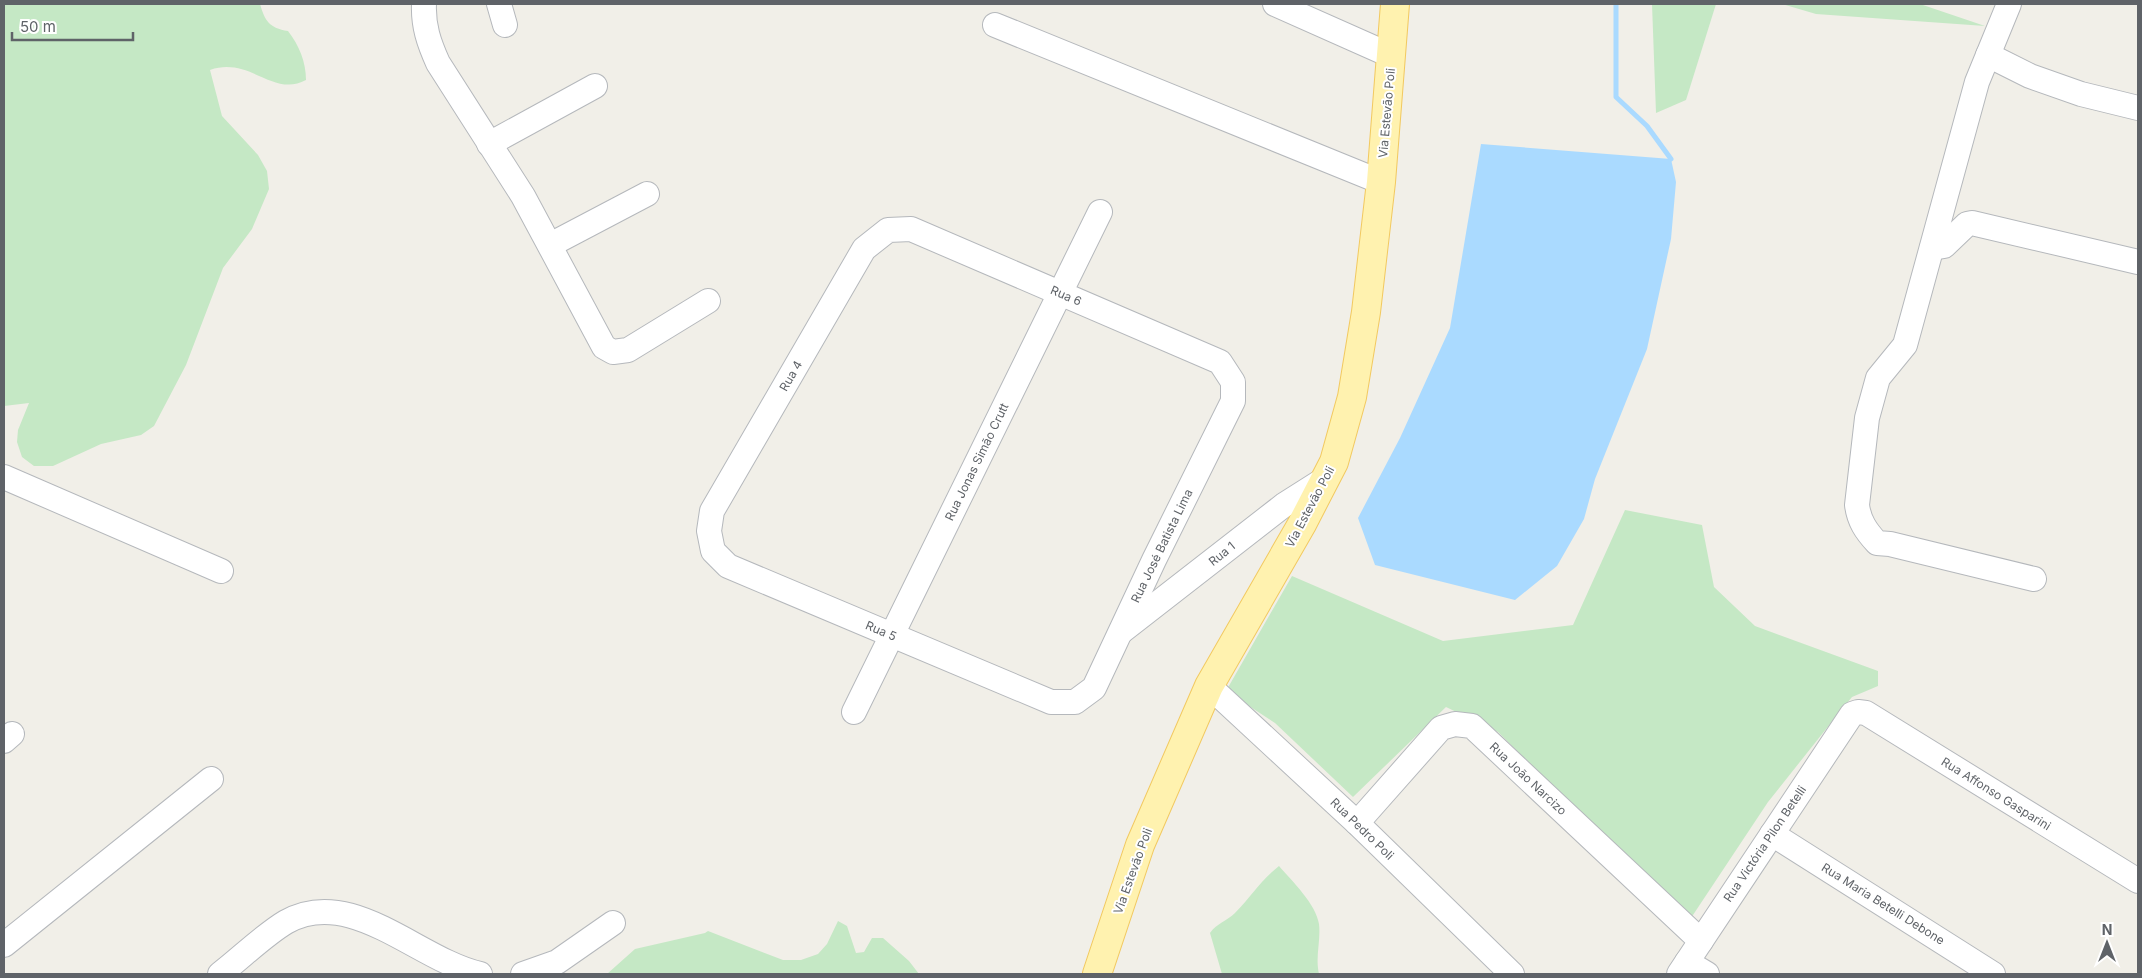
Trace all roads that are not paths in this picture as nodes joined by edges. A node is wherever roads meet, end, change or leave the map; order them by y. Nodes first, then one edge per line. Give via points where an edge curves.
1 (424, 4) edge
2 (1275, 4) edge
3 (1395, 4) edge
4 (2009, 4) edge
5 (995, 25) dead end
6 (1988, 54) junction
7 (1392, 56) junction
8 (595, 86) dead end
9 (2138, 108) edge
10 (490, 144) junction
11 (1380, 182) junction
12 (648, 194) dead end
13 (1100, 212) dead end
14 (888, 230) joint
15 (550, 245) junction
16 (1932, 248) junction
17 (2138, 262) edge
18 (1060, 293) junction
19 (708, 301) dead end
20 (1233, 382) joint
21 (4, 477) edge
22 (1325, 479) junction
23 (709, 531) joint
24 (1154, 560) junction
25 (221, 571) dead end
26 (2034, 579) dead end
27 (1170, 596) junction
28 (1121, 632) junction
29 (893, 636) junction
30 (1209, 686) junction
31 (1075, 702) joint
32 (854, 712) dead end
33 (1852, 714) joint
34 (211, 779) dead end
35 (1357, 822) junction
36 (1772, 834) junction
37 (2138, 881) edge
38 (613, 923) dead end
39 (1701, 941) junction
40 (4, 945) edge
41 (1683, 968) edge
42 (220, 974) edge
43 (480, 974) edge
44 (524, 974) edge
45 (1097, 974) edge
46 (1512, 974) edge
47 (1707, 974) edge
48 (1993, 974) edge

1 - 10 street via 424,23 432,50
2 - 7 street
3 - 7 main road, Via Estevão Poli
4 - 6 street
5 - 11 street
6 - 9 street via 2030,76 2081,94
6 - 16 street via 1977,82
7 - 11 main road, Via Estevão Poli
8 - 10 street
10 - 15 street
11 - 22 main road, Via Estevão Poli via 1366,312 1352,398 1334,462
12 - 15 street
13 - 18 street, Rua Jonas Simão Crutt
14 - 18 street, Rua 6 via 911,229
14 - 23 street, Rua 4 via 864,249 712,511
15 - 19 street via 608,351 628,350
16 - 17 street via 1944,246 1972,223
16 - 26 street via 1905,345 1878,378 1867,418 1857,505 1859,516 1876,543
18 - 20 street, Rua 6 via 1220,362
18 - 29 street, Rua Jonas Simão Crutt
20 - 24 street, Rua José Batista Lima via 1233,402
21 - 25 street
22 - 27 street, Rua 1 via 1284,505
22 - 30 main road, Via Estevão Poli
23 - 29 street, Rua 5 via 713,551 728,566
24 - 27 street
24 - 28 street, Rua José Batista Lima
27 - 28 street, Rua 1
28 - 31 street, Rua José Batista Lima via 1094,688
29 - 31 street, Rua 5 via 1051,702
29 - 32 street, Rua Jonas Simão Crutt
30 - 35 street, Rua Pedro Poli
30 - 45 main road, Via Estevão Poli via 1140,845
33 - 36 street, Rua Victória Pilon Betelli
33 - 37 street, Rua Affonso Gasparini via 1866,713
34 - 40 street
35 - 39 street, Rua João Narcizo via 1441,728 1455,724 1472,726
35 - 46 street, Rua Pedro Poli
36 - 39 street, Rua Victória Pilon Betelli
36 - 48 street, Rua Maria Betelli Debone
38 - 44 street via 557,962
39 - 41 street, Rua Victória Pilon Betelli
41 - 47 street
42 - 43 street via 285,923 308,914 332,911 354,916 454,965

